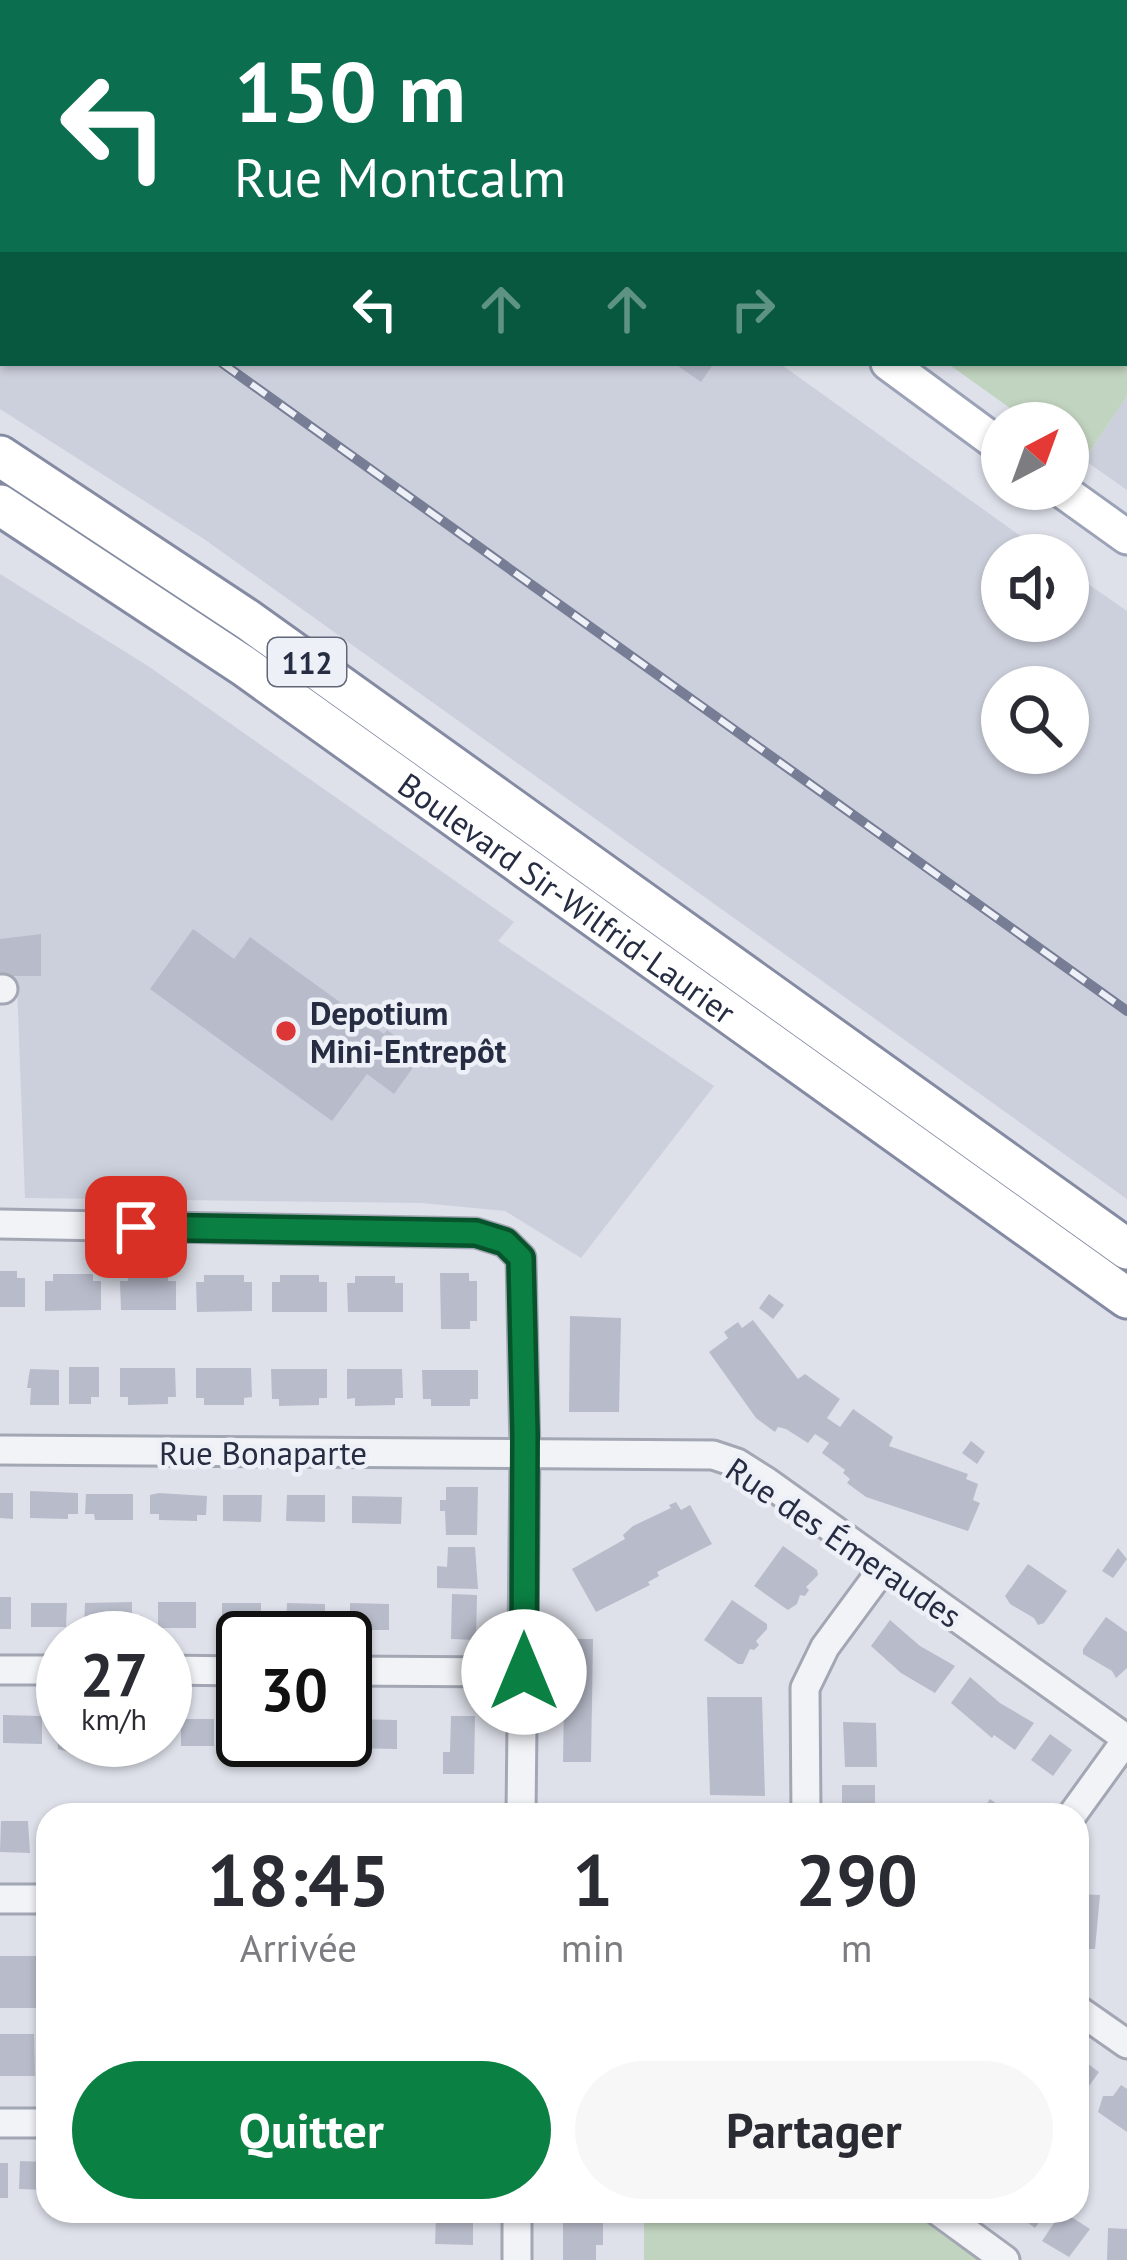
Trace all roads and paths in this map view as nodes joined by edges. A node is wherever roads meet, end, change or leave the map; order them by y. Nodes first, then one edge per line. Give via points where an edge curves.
1 (892, 366) edge
2 (981, 432) edge
3 (0, 456) edge
4 (0, 505) edge
5 (1089, 510) edge
6 (1127, 537) edge
7 (0, 1225) edge
8 (1127, 1249) edge
9 (1127, 1298) edge
10 (0, 1450) edge
11 (525, 1453) junction
12 (884, 1567) junction
13 (0, 1670) edge
14 (36, 1670) edge
15 (372, 1671) edge
16 (524, 1672) junction
17 (1127, 1739) edge
18 (521, 1803) edge
19 (806, 1803) edge
20 (1081, 1803) edge
21 (0, 1899) edge
22 (36, 1899) edge
23 (1089, 2017) edge
24 (1127, 2044) edge
25 (0, 2123) edge
26 (36, 2123) edge
27 (517, 2223) edge
28 (954, 2223) edge
29 (517, 2260) edge
30 (1005, 2260) edge

1 - 2 main road
3 - 8 highway, Boulevard Sir-Wilfrid-Laurier / 112 via 248,620
4 - 9 highway, Boulevard Sir-Wilfrid-Laurier / 112 via 244,666
5 - 6 main road
7 - 11 street via 476,1233 505,1242 521,1258
10 - 11 street, Rue Bonaparte
11 - 12 street, Rue des Émeraudes via 737,1462
11 - 16 street
12 - 17 street, Rue des Émeraudes
12 - 19 street via 810,1670
13 - 14 street
15 - 16 street
16 - 18 street
17 - 20 street
21 - 22 street
23 - 24 street
25 - 26 street
27 - 29 street
28 - 30 street

